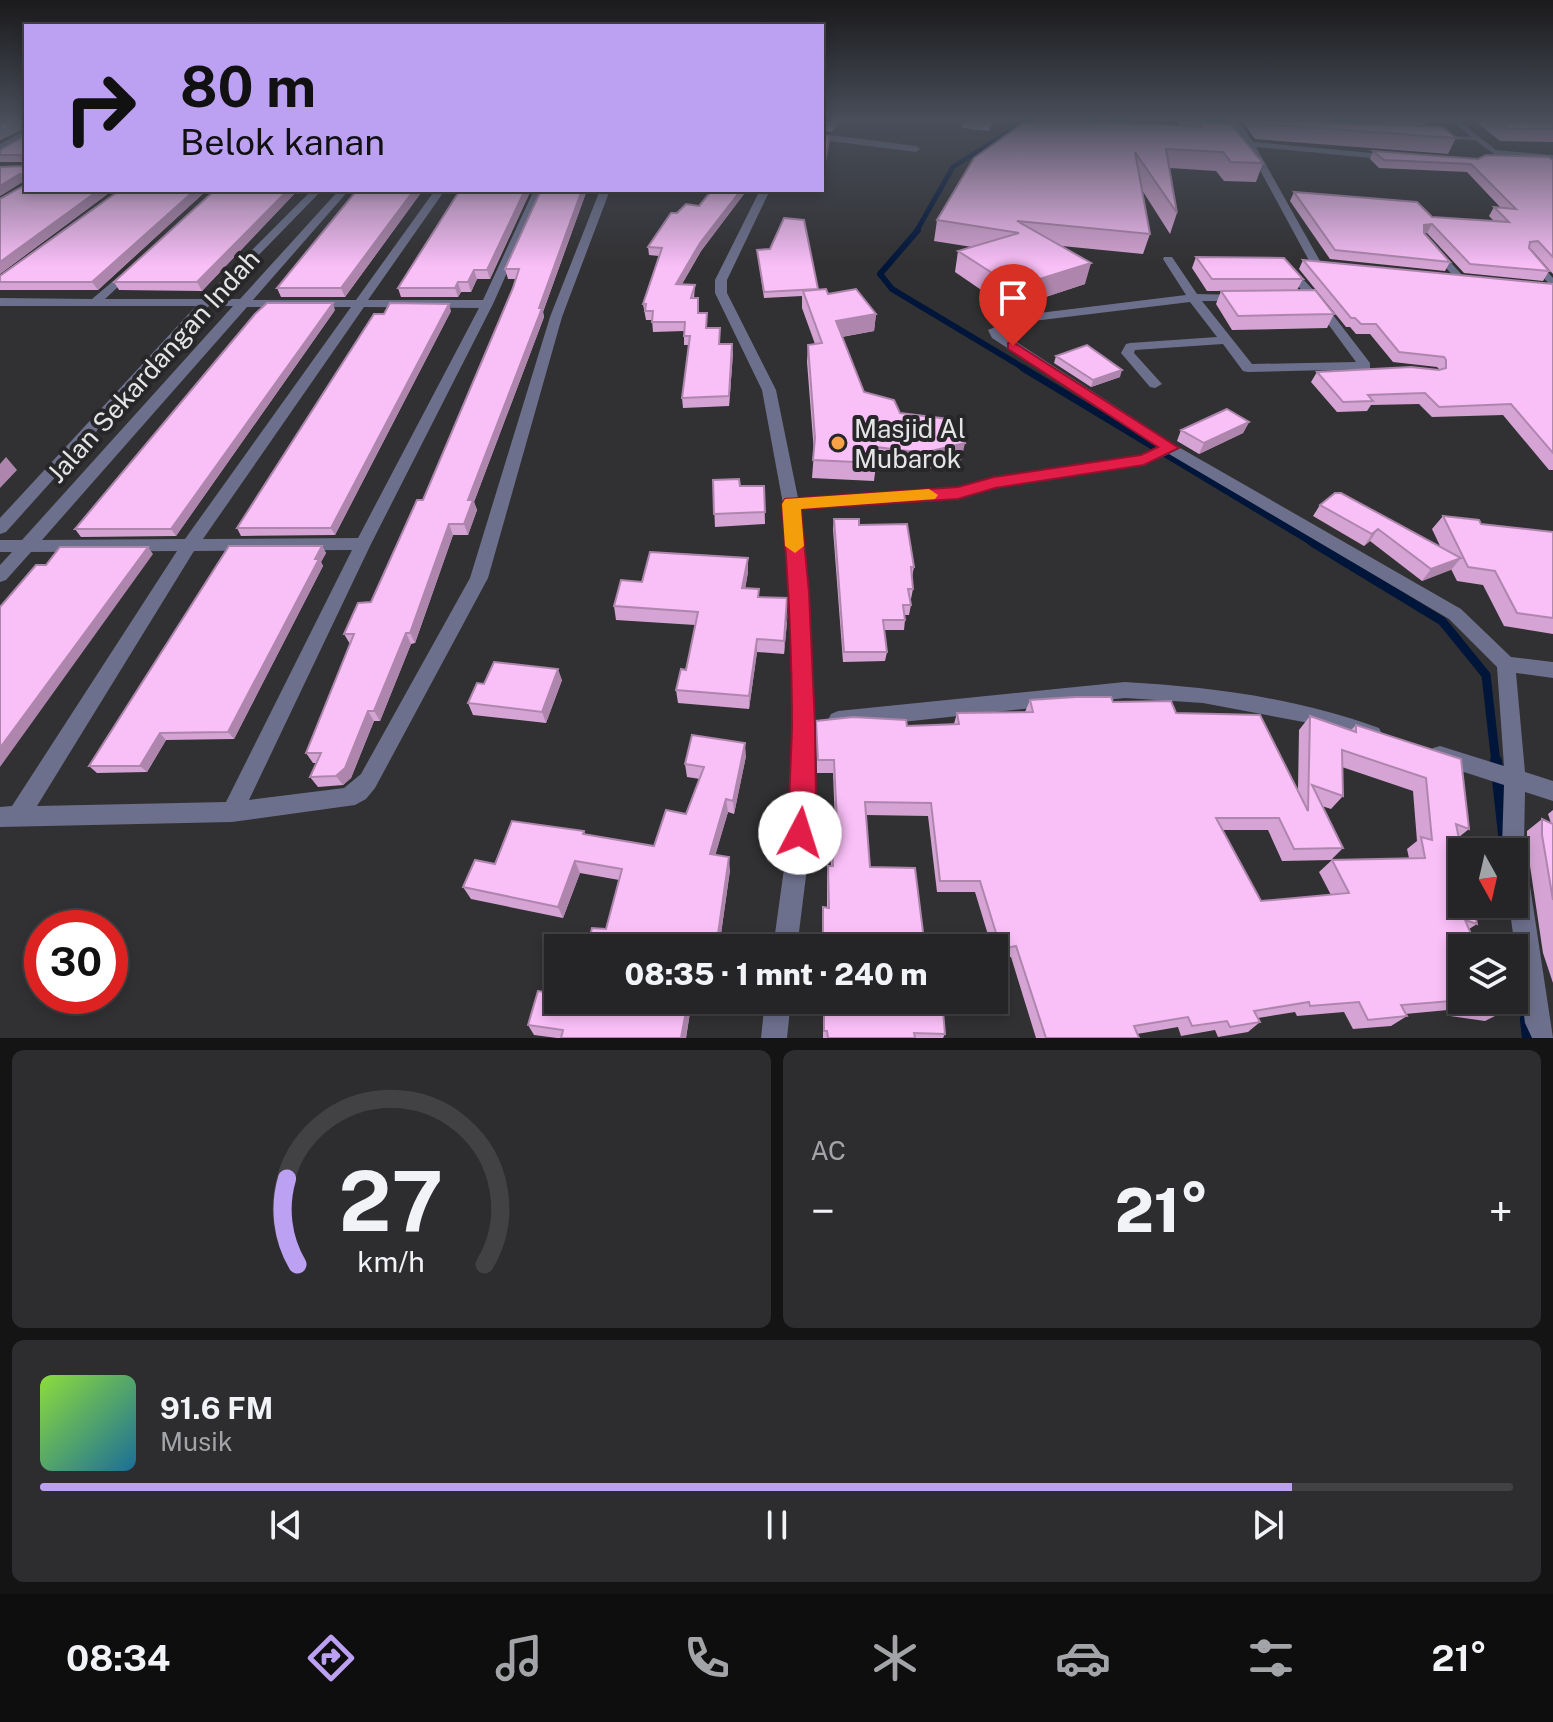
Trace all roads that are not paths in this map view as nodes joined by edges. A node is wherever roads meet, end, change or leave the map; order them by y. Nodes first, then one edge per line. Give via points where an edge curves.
1 (1262, 169) edge
2 (315, 192) edge
3 (342, 192) edge
4 (439, 192) edge
5 (538, 192) edge
6 (604, 192) edge
7 (764, 192) edge
8 (1433, 248) edge
9 (1529, 255) edge
10 (1168, 259) dead end
11 (140, 261) edge
12 (1316, 264) junction
13 (1345, 267) edge
14 (1447, 277) edge
15 (1461, 279) junction
16 (1477, 280) edge
17 (1553, 286) edge
18 (1538, 287) edge
19 (1298, 296) edge
20 (1313, 296) junction
21 (1253, 297) edge
22 (1193, 298) junction
23 (96, 301) junction
24 (242, 301) junction
25 (0, 302) edge
26 (207, 302) junction
27 (361, 303) junction
28 (487, 304) junction
29 (1227, 340) junction
30 (1155, 384) dead end
31 (1169, 448) junction
32 (791, 504) junction
33 (0, 528) edge
34 (363, 544) junction
35 (0, 546) edge
36 (189, 546) junction
37 (24, 547) junction
38 (0, 576) edge
39 (1506, 664) junction
40 (1553, 670) edge
41 (803, 724) junction
42 (1395, 741) edge
43 (1423, 750) edge
44 (1508, 776) junction
45 (1553, 791) edge
46 (232, 812) junction
47 (9, 817) edge
48 (787, 934) edge
49 (777, 1014) edge
50 (774, 1038) edge
51 (1546, 1038) edge

1 - 12 street
2 - 26 street, Jalan Sekardangan Indah
3 - 24 street, Jalan Sekardangan Indah
4 - 27 street
5 - 28 street
6 - 46 street via 556,317 479,578 368,781 347,798
7 - 32 street via 730,257 721,293 769,390
8 - 15 lane
9 - 17 lane
10 - 22 street
11 - 23 street
12 - 13 street
12 - 20 street via 1275,261
14 - 15 street
15 - 16 street
17 - 18 street
19 - 20 street
20 - 29 street via 1371,367 1254,370 1244,366
21 - 22 street
22 - 29 street
22 - 31 street via 1023,319 994,330
23 - 25 street
23 - 26 street
24 - 26 street
24 - 27 street
24 - 37 street, Jalan Sekardangan Indah
26 - 33 street, Jalan Sekardangan Indah
27 - 28 street
27 - 36 street
28 - 34 street
29 - 30 street via 1130,347 1127,353
31 - 32 street via 1144,460 958,493
31 - 39 street via 1435,601 1466,623
32 - 41 street
34 - 36 street
34 - 46 street
35 - 37 street
36 - 37 street
36 - 47 street
37 - 38 street, Jalan Sekardangan Indah
39 - 40 street
39 - 44 street
41 - 42 street via 1125,690 1203,695 1309,714
41 - 48 street via 804,804
43 - 44 street
44 - 45 street
44 - 51 street via 1538,1023
46 - 47 street
49 - 50 street

